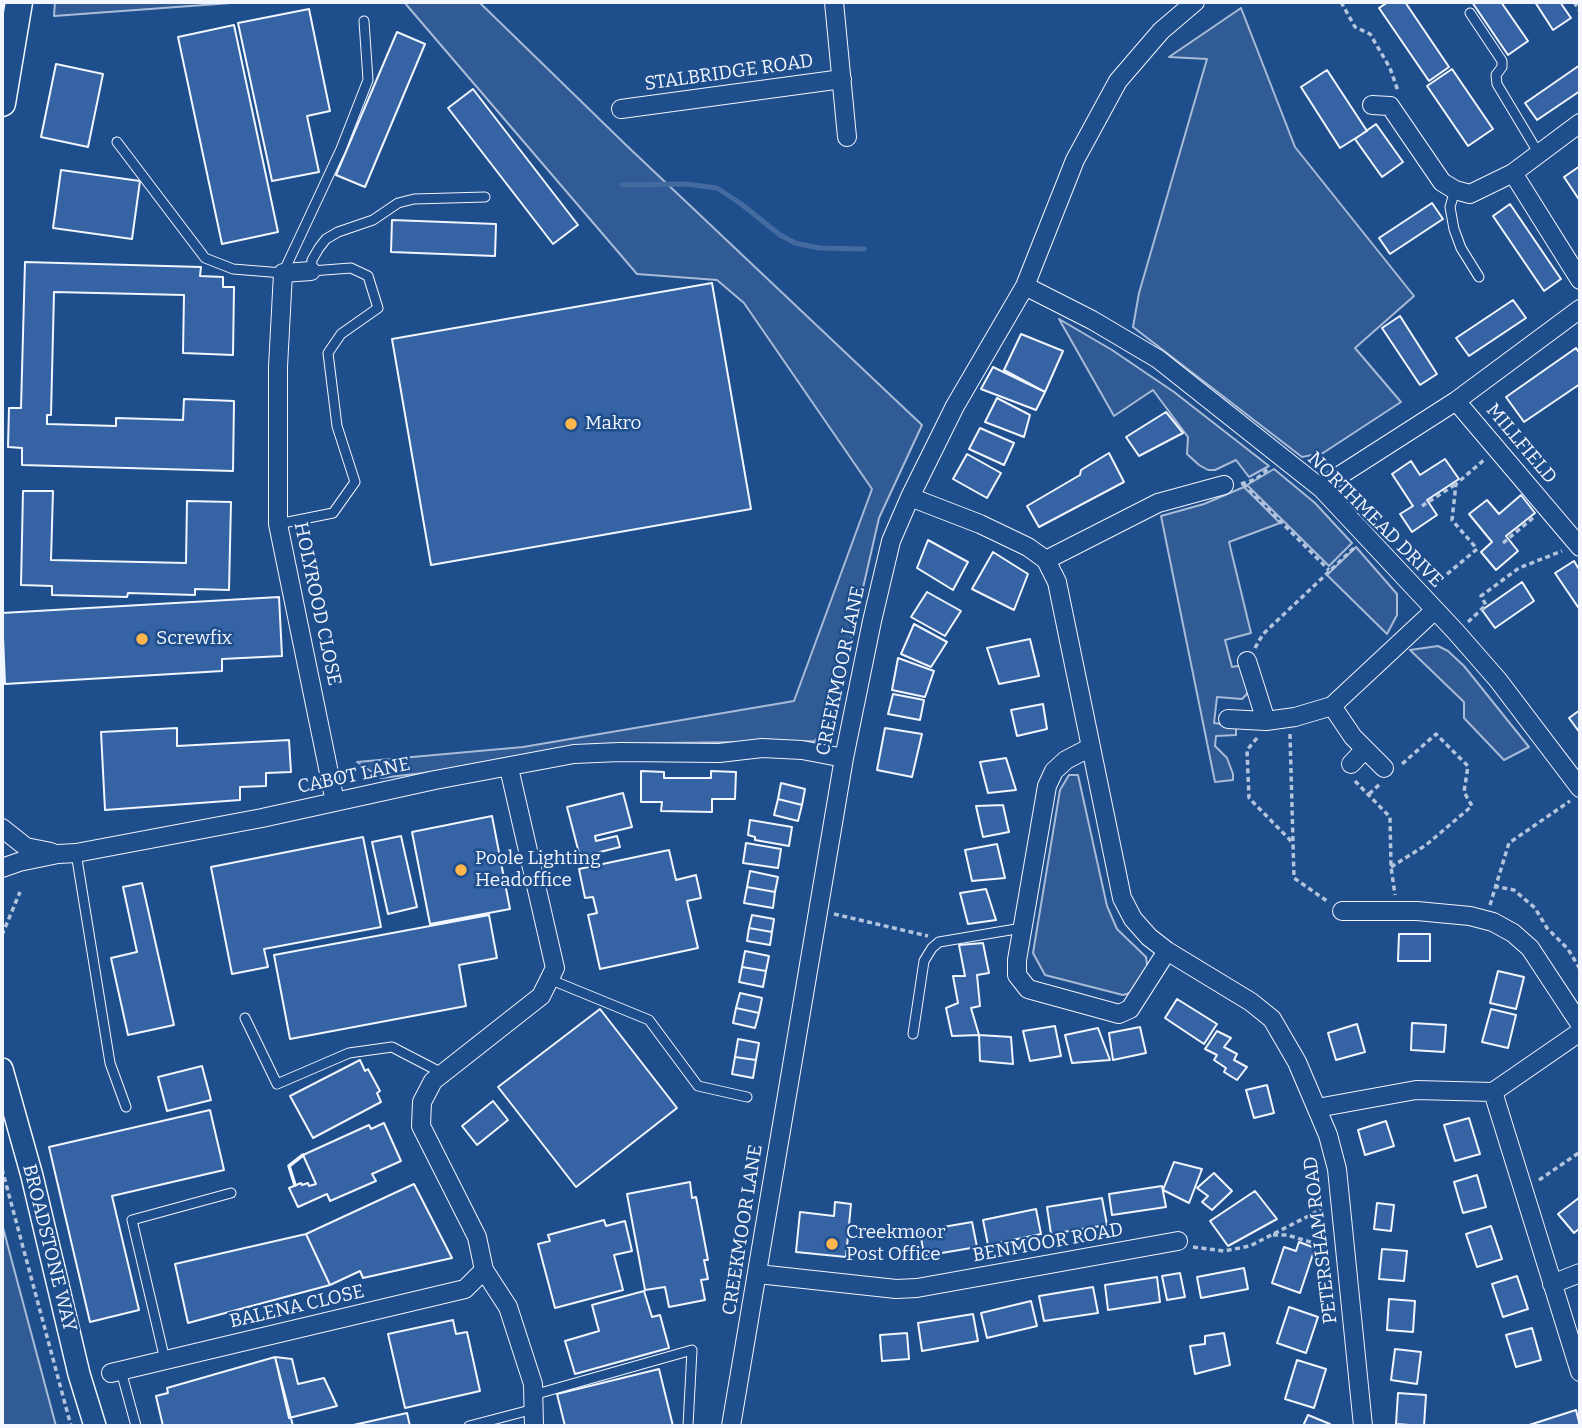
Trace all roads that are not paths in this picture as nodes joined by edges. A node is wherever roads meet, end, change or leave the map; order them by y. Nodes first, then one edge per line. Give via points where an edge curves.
1 (19, 2) edge
2 (834, 2) edge
3 (1195, 2) edge
4 (1471, 13) dead end
5 (364, 21) dead end
6 (842, 79) junction
7 (1387, 101) road end
8 (2, 103) edge
9 (621, 109) dead end
10 (1580, 123) edge
11 (847, 137) dead end
12 (117, 142) dead end
13 (1539, 154) junction
14 (1513, 173) junction
15 (1455, 190) junction
16 (485, 198) dead end
17 (311, 271) junction
18 (283, 273) junction
19 (1479, 277) dead end
20 (1580, 280) edge
21 (1025, 286) junction
22 (1580, 309) edge
23 (1456, 401) junction
24 (1224, 485) road end
25 (1322, 489) junction
26 (910, 497) junction
27 (278, 524) junction
28 (1578, 545) edge
29 (1046, 560) junction
30 (1436, 610) junction
31 (1247, 661) road end
32 (1332, 706) junction
33 (1228, 719) dead end
34 (1266, 720) junction
35 (1091, 747) junction
36 (1365, 750) junction
37 (844, 758) junction
38 (1391, 767) road end
39 (509, 768) junction
40 (1352, 771) road end
41 (1575, 794) edge
42 (335, 802) junction
43 (2, 828) edge
44 (67, 854) junction
45 (2, 868) edge
46 (1342, 911) road end
47 (1022, 928) junction
48 (1167, 951) junction
49 (550, 979) junction
50 (245, 1018) dead end
51 (1580, 1032) edge
52 (914, 1034) dead end
53 (2, 1069) edge
54 (442, 1073) junction
55 (1493, 1092) junction
56 (747, 1097) dead end
57 (126, 1107) dead end
58 (1317, 1108) junction
59 (231, 1193) dead end
60 (1178, 1241) road end
61 (484, 1270) junction
62 (1580, 1273) edge
63 (758, 1274) junction
64 (1552, 1284) junction
65 (165, 1360) junction
66 (1580, 1371) edge
67 (116, 1372) joint
68 (534, 1410) edge
69 (95, 1426) edge
70 (136, 1426) edge
71 (469, 1426) edge
72 (688, 1426) edge
73 (731, 1426) edge
74 (1363, 1426) edge

1 - 8 main road
2 - 6 street, STALBRIDGE ROAD
3 - 21 street, CREEKMOOR LANE via 1161,31 1118,81 1075,160
4 - 13 lane via 1502,61 1497,84
5 - 18 lane via 368,80
6 - 9 street, STALBRIDGE ROAD
6 - 11 street, STALBRIDGE ROAD
7 - 15 street via 1442,182
10 - 13 street
12 - 18 lane via 205,258 233,270
13 - 14 street
14 - 15 street via 1470,194
14 - 20 street
15 - 19 lane via 1450,207 1454,229
16 - 17 lane via 398,203 373,220 326,239 312,260
17 - 18 street
17 - 27 lane via 351,268 368,276 378,308 341,334 328,353 337,426 355,482 333,513
18 - 27 street, HOLYROOD CLOSE
21 - 25 street, NORTHMEAD DRIVE via 1158,359
21 - 26 street, CREEKMOOR LANE via 955,406
22 - 23 street, MILLFIELD
23 - 25 street, MILLFIELD
23 - 28 street, MILLFIELD
24 - 29 street via 1158,503
25 - 30 street, NORTHMEAD DRIVE
26 - 29 street via 980,524
26 - 37 street, CREEKMOOR LANE via 891,541
27 - 42 street, HOLYROOD CLOSE
29 - 35 street, PETERSHAM ROAD via 1056,582
30 - 32 street
30 - 41 street, NORTHMEAD DRIVE via 1498,680
31 - 34 street
32 - 34 street
32 - 36 street
33 - 34 street
35 - 47 street via 1066,760 1047,786
35 - 48 street, PETERSHAM ROAD via 1122,898 1141,928
36 - 38 street
36 - 40 street
37 - 39 street, CABOT LANE via 762,748 719,753 620,752 574,754
37 - 63 street, CREEKMOOR LANE
39 - 42 street, CABOT LANE
39 - 49 street via 555,968
42 - 44 street, CABOT LANE
43 - 44 street via 26,847
44 - 45 street, CABOT LANE
44 - 57 lane via 110,1063
46 - 51 street via 1470,916 1513,933 1530,948
47 - 48 street via 1017,975 1028,989 1119,1013 1130,1009
47 - 52 lane via 939,942 932,948 924,961
48 - 58 street, PETERSHAM ROAD via 1272,1019
49 - 54 street via 541,996
49 - 56 lane via 649,1020 698,1086
50 - 54 lane via 277,1084 349,1053 392,1047
51 - 55 street
53 - 69 street, BROADSTONE WAY
54 - 61 street via 422,1102 421,1126 477,1237
55 - 58 street via 1416,1090
55 - 64 street
58 - 74 street, PETERSHAM ROAD via 1337,1169
59 - 65 lane via 132,1220
60 - 63 street, BENMOOR ROAD via 917,1288
61 - 65 street, BALENA CLOSE via 465,1289
61 - 68 street via 508,1307 533,1384
62 - 64 street
63 - 73 street, CREEKMOOR LANE
64 - 66 street
65 - 67 street, BALENA CLOSE
67 - 70 lane
68 - 71 lane
68 - 72 lane via 692,1350

